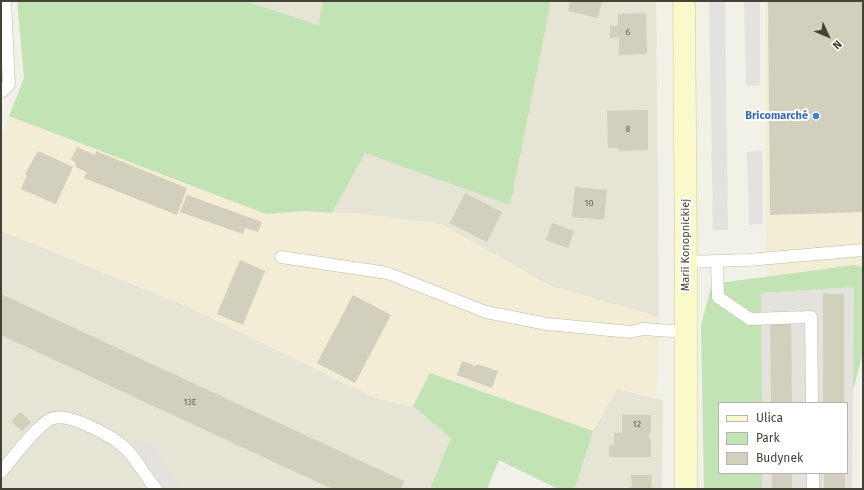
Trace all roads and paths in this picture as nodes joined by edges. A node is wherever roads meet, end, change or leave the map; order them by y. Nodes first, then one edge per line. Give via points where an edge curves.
1 (5, 1) edge
2 (684, 1) edge
3 (1, 92) edge
4 (863, 250) edge
5 (281, 257) dead end
6 (686, 262) junction
7 (717, 262) junction
8 (686, 332) junction
9 (812, 402) edge
10 (1, 472) edge
11 (813, 474) edge
12 (156, 489) edge
13 (686, 489) edge
14 (813, 489) edge

1 - 3 lane via 9,85
2 - 6 street, Marii Konopnickiej
4 - 7 lane
5 - 8 lane via 387,273 486,312 547,324 631,332 643,329
6 - 7 lane
6 - 8 street, Marii Konopnickiej
7 - 9 lane via 718,297 750,320 811,317
8 - 13 street, Marii Konopnickiej
10 - 12 lane via 39,428 50,419 61,416 94,428 125,448
11 - 14 lane

